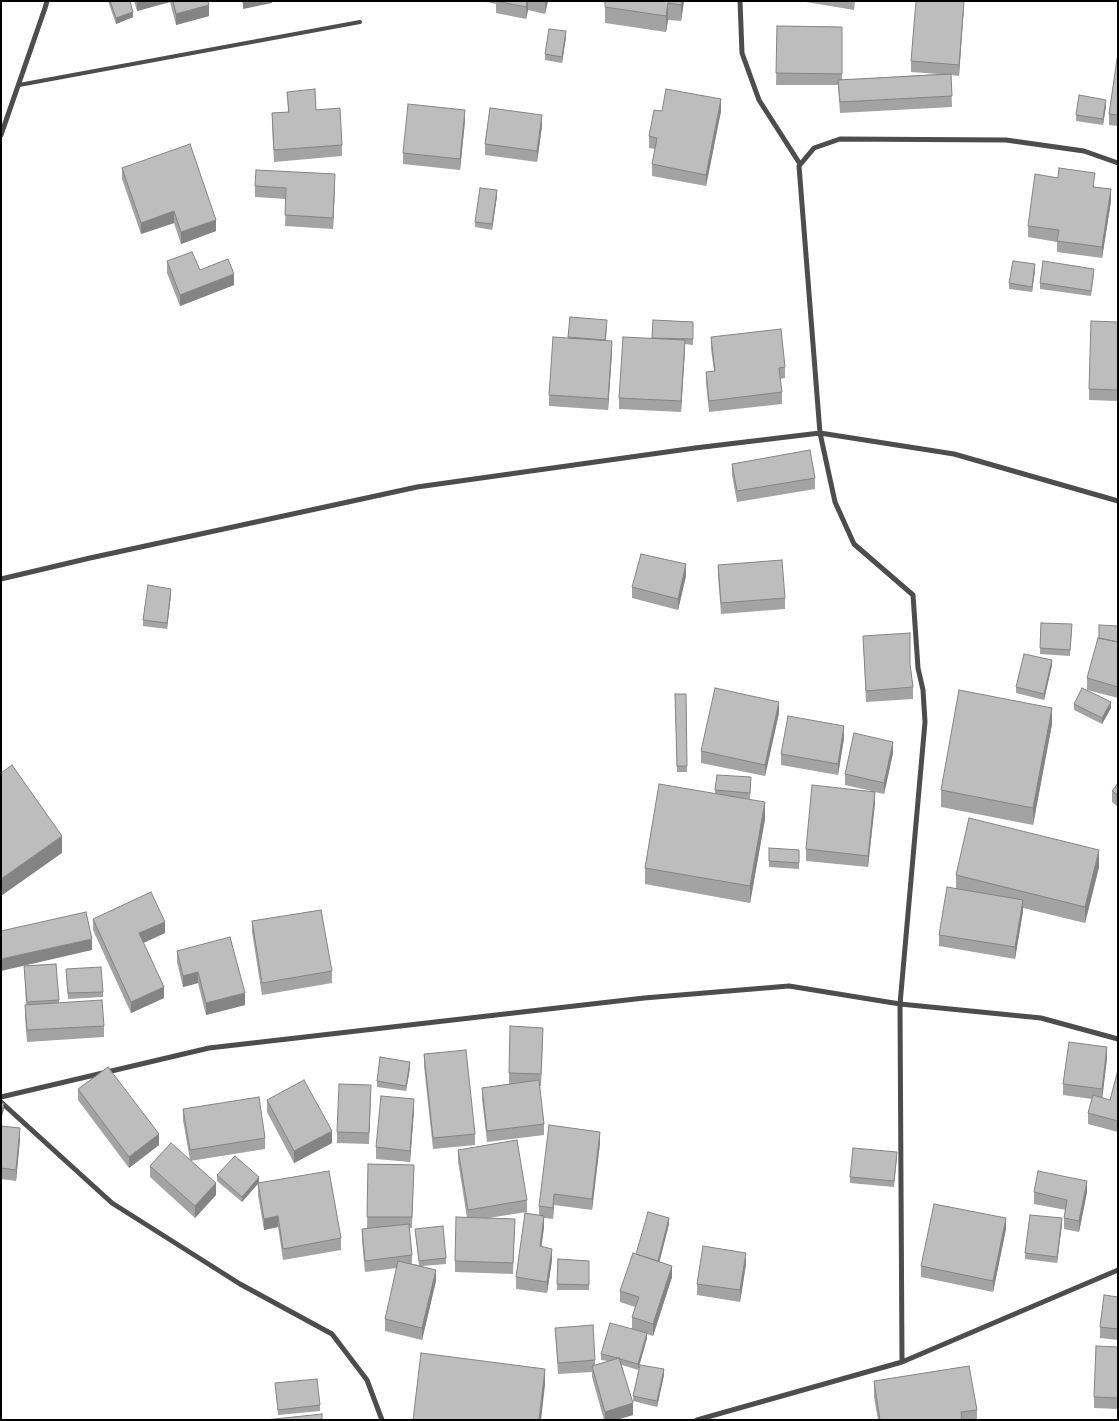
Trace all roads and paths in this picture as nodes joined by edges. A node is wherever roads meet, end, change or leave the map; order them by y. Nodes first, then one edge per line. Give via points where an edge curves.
1 (46, 1) edge
2 (740, 1) edge
3 (360, 22) dead end
4 (19, 85) junction
5 (1, 136) edge
6 (1118, 163) edge
7 (800, 164) junction
8 (820, 433) junction
9 (1118, 501) edge
10 (1, 579) edge
11 (900, 1004) junction
12 (1118, 1039) edge
13 (1, 1097) edge
14 (1, 1102) edge
15 (1118, 1270) edge
16 (902, 1362) junction
17 (382, 1420) edge
18 (697, 1420) edge

1 - 4 street
2 - 7 street via 742,53 759,100
3 - 4 lane
4 - 5 street
6 - 7 street via 1084,151 1006,140 840,139 814,148
7 - 8 street
8 - 9 street via 954,454
8 - 10 street via 417,487
8 - 11 street via 835,502 854,544 913,596 925,722
11 - 12 street via 1041,1018
11 - 13 street via 789,986 644,998 209,1048
11 - 16 street
14 - 17 street via 112,1203 240,1284 332,1334 367,1380
15 - 16 street
16 - 18 street

